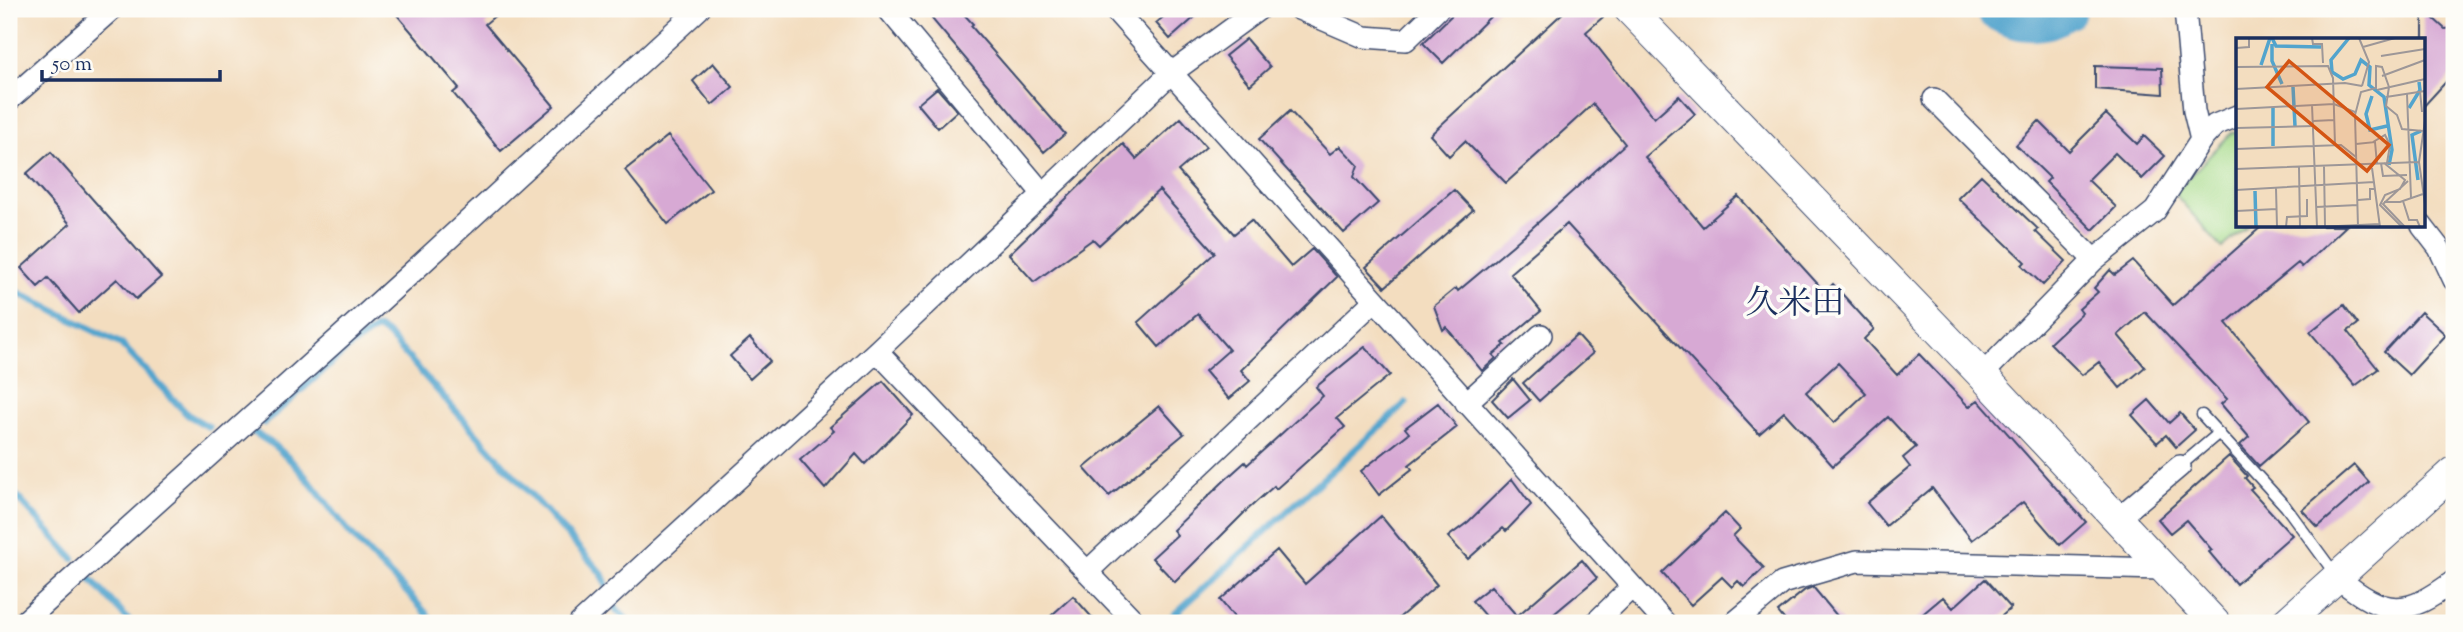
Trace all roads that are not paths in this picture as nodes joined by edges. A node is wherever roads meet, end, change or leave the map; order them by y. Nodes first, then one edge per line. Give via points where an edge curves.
1 (112, 9) edge
2 (699, 9) edge
3 (888, 9) edge
4 (1114, 9) edge
5 (1259, 9) edge
6 (1299, 9) edge
7 (1438, 9) edge
8 (1629, 9) edge
9 (2185, 9) edge
10 (1170, 74) junction
11 (1934, 99) dead end
12 (9, 100) edge
13 (2236, 116) edge
14 (2202, 140) junction
15 (1043, 194) junction
16 (2424, 228) edge
17 (2094, 261) junction
18 (2454, 280) edge
19 (1374, 301) junction
20 (1541, 335) dead end
21 (877, 351) junction
22 (1982, 375) junction
23 (1466, 403) junction
24 (2202, 415) dead end
25 (2219, 433) junction
26 (2180, 467) joint
27 (2454, 472) edge
28 (2116, 520) junction
29 (2161, 569) junction
30 (1087, 572) junction
31 (2339, 579) junction
32 (2454, 581) edge
33 (1632, 587) junction
34 (23, 623) edge
35 (580, 623) edge
36 (1136, 623) edge
37 (1595, 623) edge
38 (1665, 623) edge
39 (1734, 623) edge
40 (2215, 623) edge
41 (2286, 623) edge

1 - 12 street
2 - 34 street
3 - 15 street
4 - 10 street
5 - 10 street
6 - 7 street via 1364,37 1406,40
8 - 22 street
9 - 14 street via 2194,111
10 - 15 street
10 - 19 street
11 - 17 street
13 - 14 street via 2215,125
14 - 17 street via 2155,211
15 - 21 street
16 - 18 street
17 - 22 street
19 - 23 street
19 - 30 street
20 - 23 street
21 - 30 street
21 - 35 street
22 - 28 street
23 - 33 street
24 - 25 lane
25 - 26 lane
25 - 31 lane via 2286,507
26 - 28 street
27 - 31 street
28 - 29 street
29 - 39 street via 1857,561 1782,583
29 - 40 street
30 - 36 street
31 - 32 street via 2363,598 2398,609 2426,602
31 - 41 street
33 - 37 street
33 - 38 street

